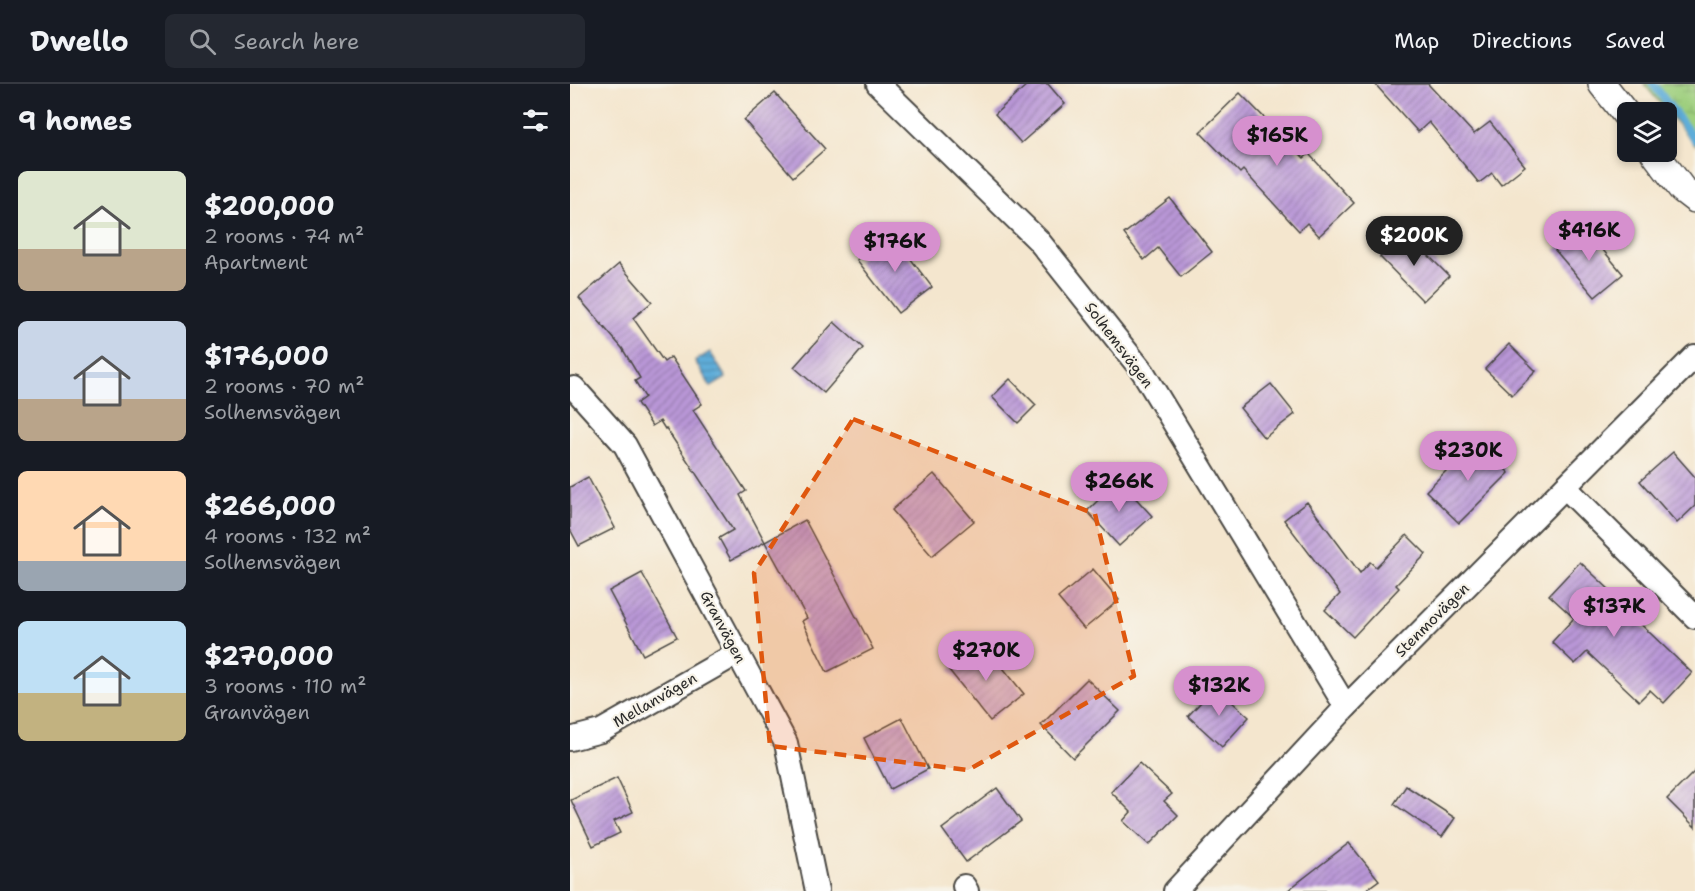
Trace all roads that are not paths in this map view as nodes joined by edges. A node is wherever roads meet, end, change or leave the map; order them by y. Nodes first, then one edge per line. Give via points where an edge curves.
1 (878, 84) edge
2 (1602, 84) edge
3 (1617, 103) edge
4 (1662, 162) edge
5 (1695, 198) edge
6 (1695, 356) edge
7 (574, 388) dead end
8 (1564, 487) junction
9 (1695, 617) edge
10 (738, 653) junction
11 (1346, 707) junction
12 (570, 739) edge
13 (817, 891) edge
14 (1175, 891) edge

1 - 11 street, Solhemsvägen via 1038,240 1143,372
2 - 3 street
4 - 5 street via 1682,189
6 - 8 street, Stenmovägen
7 - 10 street, Granvägen via 625,445
8 - 9 street
8 - 11 street, Stenmovägen
10 - 12 street, Mellanvägen via 602,731
10 - 13 street, Granvägen via 786,743
11 - 14 street, Stenmovägen

